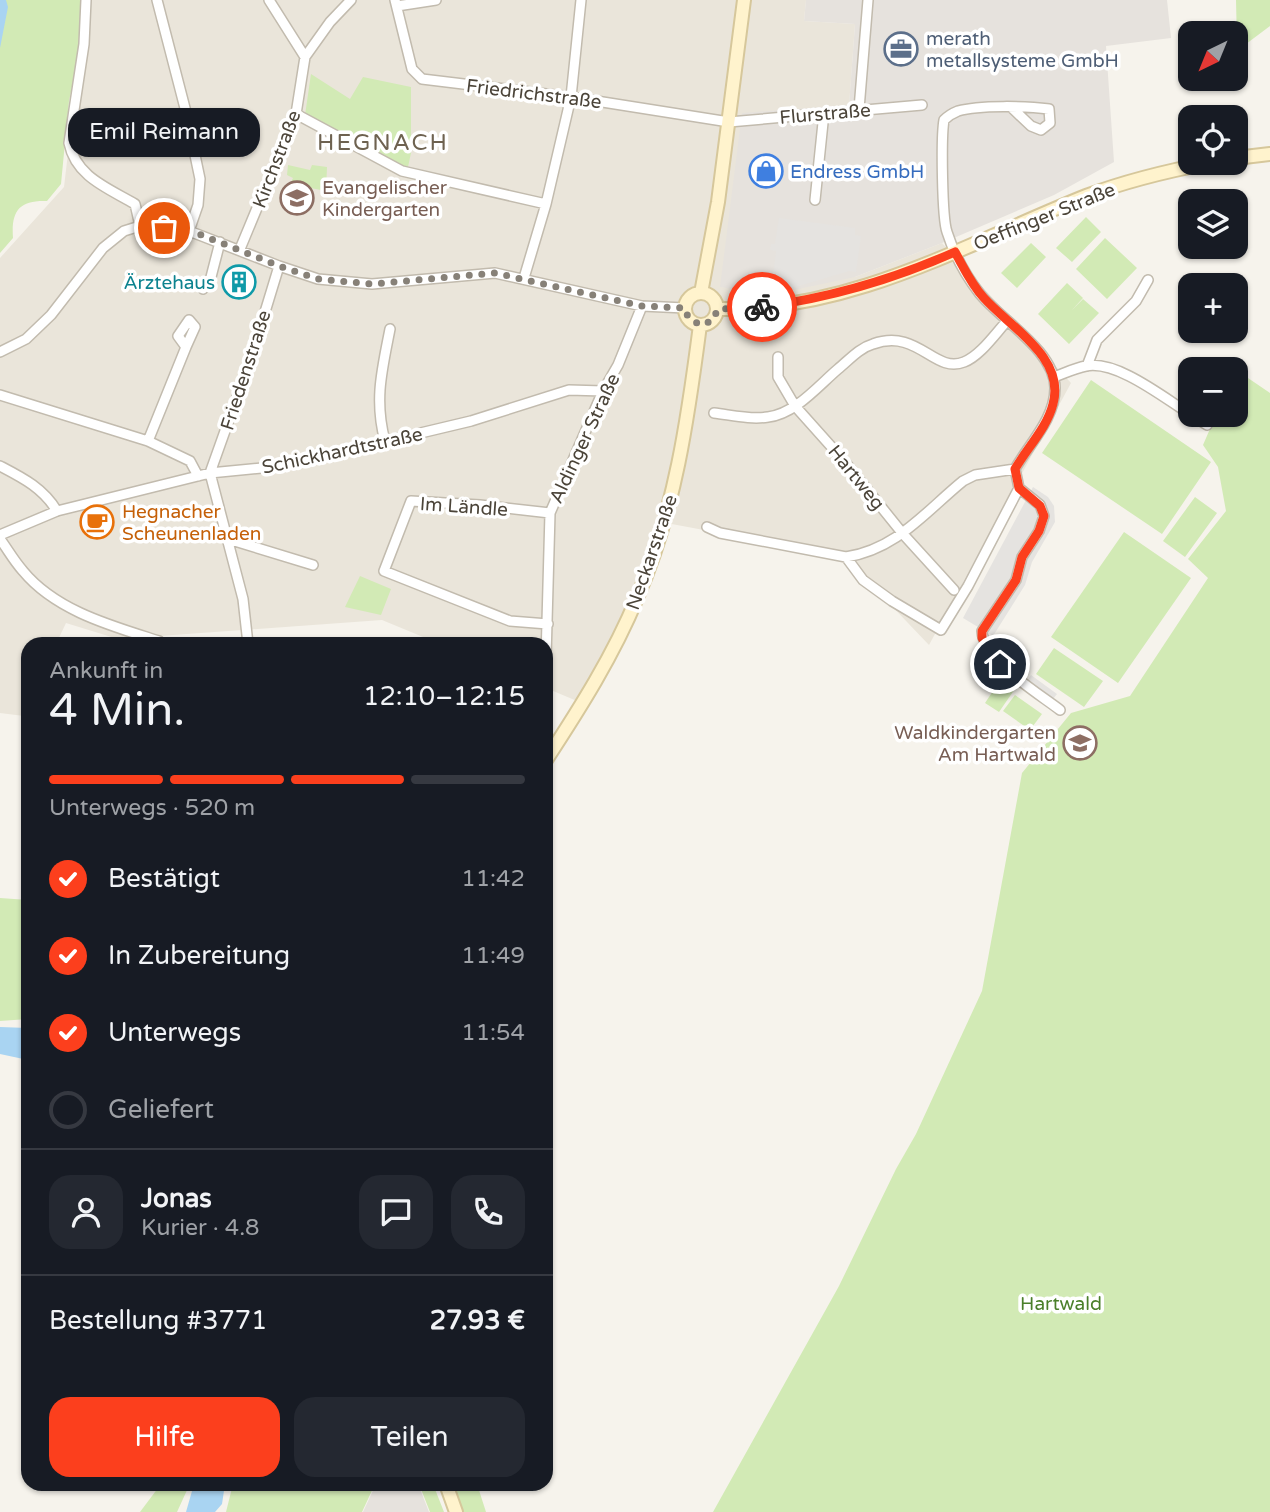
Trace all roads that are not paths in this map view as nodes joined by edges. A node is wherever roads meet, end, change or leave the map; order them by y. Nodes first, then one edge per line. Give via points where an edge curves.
1 (86, 0) edge
2 (157, 0) edge
3 (269, 0) edge
4 (351, 0) edge
5 (436, 0) edge
6 (581, 0) edge
7 (744, 0) edge
8 (868, 0) edge
9 (396, 3) edge
10 (305, 57) junction
11 (571, 97) junction
12 (922, 105) dead end
13 (1012, 108) dead end
14 (859, 109) junction
15 (824, 113) junction
16 (296, 114) junction
17 (729, 122) junction
18 (1270, 154) edge
19 (1248, 157) edge
20 (1178, 169) edge
21 (815, 200) dead end
22 (546, 204) junction
23 (140, 226) junction
24 (189, 230) junction
25 (220, 242) junction
26 (240, 249) junction
27 (955, 252) junction
28 (279, 266) junction
29 (524, 278) junction
30 (1148, 279) dead end
31 (203, 289) dead end
32 (701, 293) junction
33 (642, 306) junction
34 (685, 308) junction
35 (718, 309) junction
36 (1007, 321) junction
37 (700, 325) junction
38 (390, 329) dead end
39 (186, 347) dead end
40 (0, 352) edge
41 (778, 357) dead end
42 (1087, 366) junction
43 (1054, 377) junction
44 (603, 391) junction
45 (0, 395) edge
46 (795, 406) junction
47 (1178, 408) edge
48 (714, 413) dead end
49 (148, 441) junction
50 (385, 441) junction
51 (0, 466) edge
52 (1015, 469) junction
53 (210, 473) junction
54 (198, 476) junction
55 (1019, 488) junction
56 (57, 511) junction
57 (550, 513) junction
58 (707, 527) dead end
59 (903, 534) junction
60 (0, 537) edge
61 (228, 539) junction
62 (846, 557) junction
63 (313, 565) dead end
64 (954, 590) dead end
65 (548, 624) junction
66 (146, 637) edge
67 (247, 637) edge
68 (547, 637) edge
69 (1060, 710) dead end
70 (553, 749) edge
71 (448, 1491) edge
72 (456, 1512) edge

1 - 23 street via 71,153 83,172 135,204
2 - 24 street via 200,179 198,205
3 - 10 street
4 - 10 street, Kirchstraße
5 - 9 street
6 - 11 street
7 - 17 main road
8 - 14 street
9 - 11 street, Friedrichstraße via 412,69 422,79
10 - 16 street, Kirchstraße
11 - 17 street, Friedrichstraße
11 - 22 street
12 - 14 street, Flurstraße
13 - 27 street via 968,109 944,120 946,229
14 - 15 street, Flurstraße
15 - 17 street, Flurstraße
15 - 21 street
16 - 22 street via 402,171
16 - 26 street, Kirchstraße
17 - 32 main road
18 - 19 main road
20 - 27 main road, Oeffinger Straße via 1119,184
22 - 29 street
23 - 24 street
23 - 40 street via 112,239 51,315 26,339
24 - 25 street
25 - 26 street
25 - 31 street
26 - 28 street
27 - 35 main road, Oeffinger Straße via 849,291 778,305
27 - 36 street via 975,287
28 - 29 street via 318,279 372,284 495,273
28 - 53 street, Friedenstraße
29 - 33 street
30 - 42 street via 1136,300 1097,340
32 - 34 main road via 690,297
32 - 35 main road via 713,297
33 - 34 street
33 - 44 street, Aldinger Straße
34 - 37 main road via 688,317
35 - 37 main road via 712,321
36 - 43 street via 1036,348
36 - 46 street via 973,356 955,364 942,362 904,341 871,344
37 - 70 main road, Neckarstraße via 683,442 648,572 601,671
38 - 50 street via 378,416
39 - 49 street
41 - 46 street, Hartweg via 778,377
42 - 43 street
42 - 47 street via 1114,369
43 - 52 street via 1049,416
44 - 50 street, Schickhardtstraße via 569,390 471,421
44 - 57 street, Aldinger Straße
45 - 49 street
46 - 48 street via 766,418
46 - 59 street, Hartweg
49 - 54 street via 190,461
50 - 53 street, Schickhardtstraße via 282,466
51 - 56 street via 37,487
52 - 55 street
52 - 59 street via 963,481
53 - 54 street, Schickhardtstraße
53 - 61 street
54 - 56 street, Schickhardtstraße
55 - 62 street via 941,630 863,580
55 - 69 street via 1040,506 1044,516 1022,557 1016,580 982,631 982,638 1000,664
56 - 60 street, Schickhardtstraße
57 - 65 street, Aldinger Straße
57 - 65 street, Im Ländle via 411,501 384,571 510,621
58 - 62 street
59 - 62 street via 879,549
59 - 64 street, Hartweg
60 - 66 street via 24,573 54,597 96,621
61 - 63 street
61 - 67 street
65 - 68 street, Aldinger Straße
71 - 72 main road

